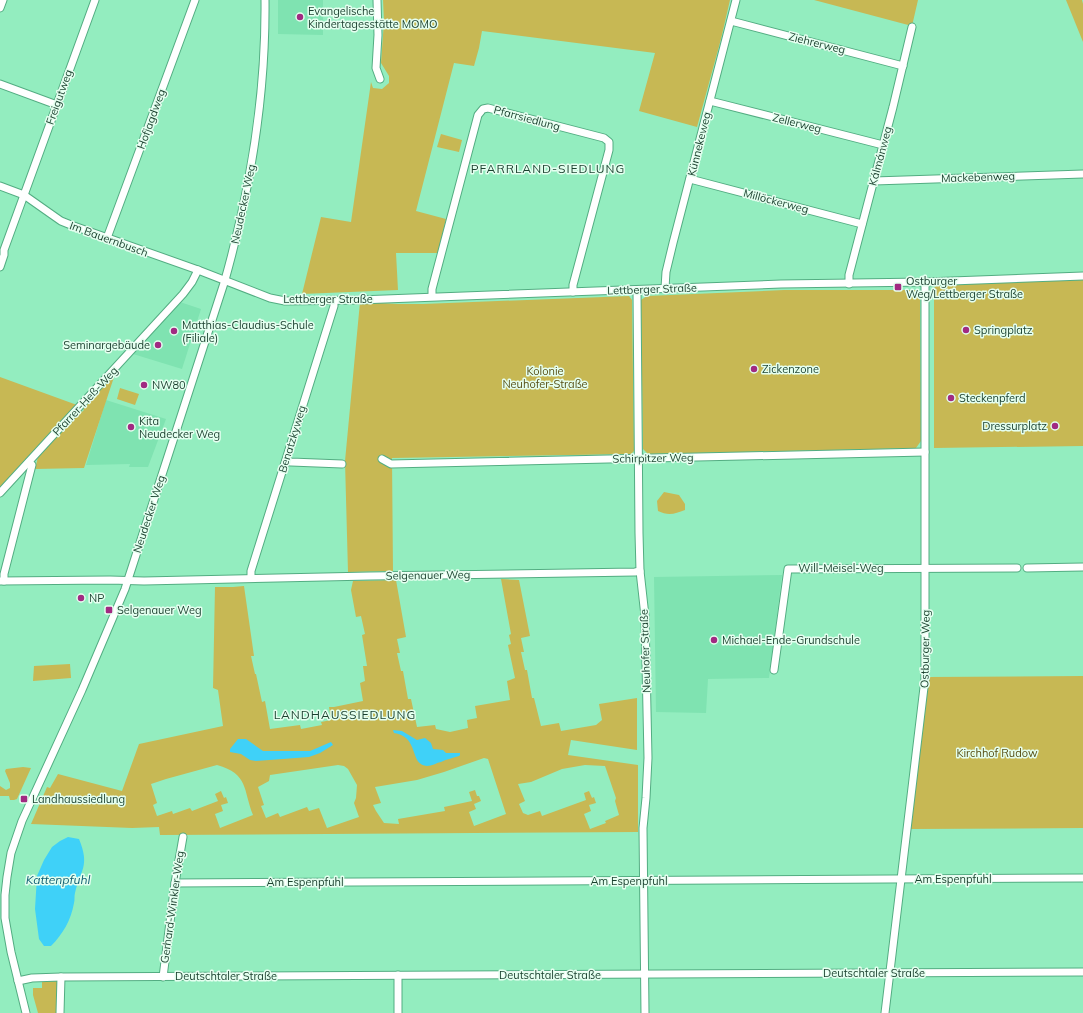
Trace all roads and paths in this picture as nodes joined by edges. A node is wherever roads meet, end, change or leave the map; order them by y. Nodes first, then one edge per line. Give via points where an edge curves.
1 (3, 0) edge
2 (95, 0) edge
3 (195, 0) edge
4 (265, 0) edge
5 (377, 0) edge
6 (736, 0) edge
7 (0, 8) edge
8 (731, 21) junction
9 (912, 27) dead end
10 (903, 66) junction
11 (380, 79) dead end
12 (0, 84) edge
13 (710, 101) junction
14 (57, 105) junction
15 (883, 145) junction
16 (1083, 174) edge
17 (690, 179) junction
18 (874, 181) junction
19 (0, 186) edge
20 (24, 194) junction
21 (862, 224) junction
22 (107, 238) junction
23 (0, 267) edge
24 (198, 270) junction
25 (1083, 276) edge
26 (225, 280) junction
27 (925, 282) junction
28 (849, 284) junction
29 (665, 288) junction
30 (637, 290) junction
31 (573, 292) junction
32 (432, 296) junction
33 (334, 300) junction
34 (925, 452) junction
35 (639, 458) junction
36 (382, 459) dead end
37 (286, 461) junction
38 (29, 462) junction
39 (342, 464) dead end
40 (0, 493) edge
41 (1083, 567) edge
42 (925, 568) junction
43 (1018, 568) dead end
44 (1027, 568) dead end
45 (640, 572) junction
46 (251, 578) junction
47 (2, 581) edge
48 (128, 581) junction
49 (774, 670) dead end
50 (183, 837) dead end
51 (1083, 878) edge
52 (901, 879) junction
53 (643, 881) junction
54 (175, 883) junction
55 (1083, 972) edge
56 (890, 973) junction
57 (645, 974) junction
58 (398, 975) junction
59 (60, 977) junction
60 (163, 977) junction
61 (18, 981) junction
62 (26, 1013) edge
63 (60, 1013) edge
64 (398, 1013) edge
65 (645, 1013) edge
66 (886, 1013) edge

1 - 7 street
2 - 14 street, Freigutweg
3 - 22 street, Hofjagdweg
4 - 26 street, Neudecker Weg via 262,84 251,172
5 - 11 street via 376,68
6 - 8 street, Künnekeweg
8 - 10 street, Ziehrerweg
8 - 13 street, Künnekeweg
9 - 10 street, Kálmánweg
10 - 15 street, Kálmánweg
12 - 14 street
13 - 15 street, Zellerweg
13 - 17 street, Künnekeweg
14 - 20 street, Freigutweg
15 - 18 street, Kálmánweg
16 - 18 street, Mackebenweg
17 - 21 street, Millöckerweg
17 - 29 street, Künnekeweg via 666,272
18 - 21 street, Kálmánweg
19 - 20 street, Im Bauernbusch
20 - 22 street, Im Bauernbusch via 61,221
20 - 23 street, Freigutweg
21 - 28 street, Kálmánweg
22 - 24 street, Im Bauernbusch
24 - 26 street, Im Bauernbusch
24 - 38 street, Pfarrer-Heß-Weg via 183,294
25 - 27 street, Lettberger Straße
26 - 33 street, Lettberger Straße via 270,298 292,301
26 - 48 street, Neudecker Weg
27 - 28 street, Lettberger Straße
27 - 34 street, Ostburger Weg
28 - 29 street, Lettberger Straße
29 - 30 street, Lettberger Straße
30 - 31 street, Lettberger Straße
30 - 35 street, Neuhofer Straße
31 - 32 street, Lettberger Straße
31 - 32 street, Pfarrsiedlung via 609,142 604,138 488,108 478,114
32 - 33 street, Lettberger Straße
33 - 37 street, Benatzkyweg
34 - 35 street, Schirpitzer Weg
34 - 42 street, Ostburger Weg
35 - 36 street, Schirpitzer Weg via 391,464
35 - 45 street, Neuhofer Straße
37 - 39 street
37 - 46 street, Benatzkyweg via 251,571
38 - 40 street, Pfarrer-Heß-Weg
38 - 47 street via 32,465
41 - 44 street
42 - 43 street
42 - 49 street, Will-Meisel-Weg via 788,569
42 - 52 street, Ostburger Weg via 925,679
45 - 46 street, Selgenauer Weg
45 - 53 street, Neuhofer Straße via 645,616 648,758 643,828
46 - 48 street, Selgenauer Weg
47 - 48 street, Selgenauer Weg
48 - 61 street, Neudecker Weg via 22,821 11,853 5,895 5,918
50 - 54 street, Gerhard-Winkler-Weg
51 - 52 street, Am Espenpfuhl
52 - 53 street, Am Espenpfuhl
52 - 56 street, Ostburger Weg
53 - 54 street, Am Espenpfuhl
53 - 57 street, Neuhofer Straße
54 - 60 street, Gerhard-Winkler-Weg
55 - 56 street, Deutschtaler Straße
56 - 57 street, Deutschtaler Straße
56 - 66 street, Ostburger Weg
57 - 58 street, Deutschtaler Straße
57 - 65 street, Neuhofer Straße
58 - 60 street, Deutschtaler Straße
58 - 64 street
59 - 60 street, Deutschtaler Straße
59 - 61 street, Deutschtaler Straße
59 - 63 street
61 - 62 street, Neudecker Weg

